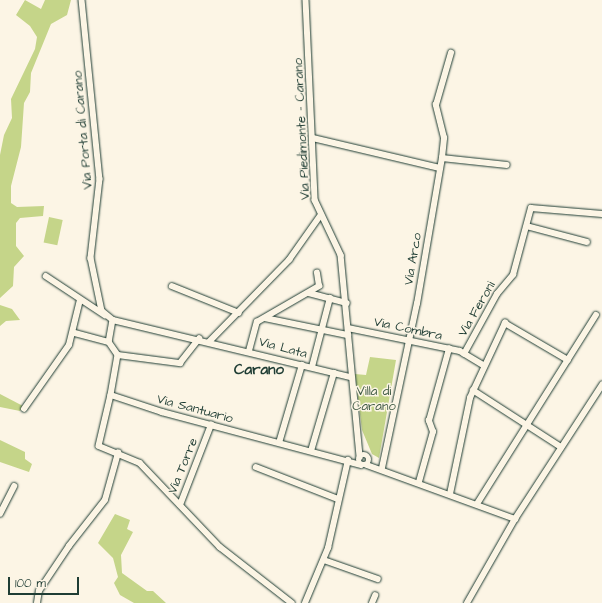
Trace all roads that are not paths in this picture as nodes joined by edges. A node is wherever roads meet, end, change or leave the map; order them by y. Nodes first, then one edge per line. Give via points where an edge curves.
1 (82, 0) edge
2 (306, 0) edge
3 (451, 53) dead end
4 (313, 138) junction
5 (442, 158) junction
6 (507, 165) dead end
7 (440, 168) junction
8 (602, 214) edge
9 (320, 216) junction
10 (527, 226) junction
11 (587, 242) dead end
12 (317, 273) dead end
13 (46, 276) dead end
14 (172, 286) dead end
15 (309, 293) junction
16 (330, 298) junction
17 (80, 300) junction
18 (347, 302) junction
19 (239, 312) junction
20 (596, 315) dead end
21 (107, 316) junction
22 (265, 318) junction
23 (113, 320) junction
24 (348, 328) junction
25 (322, 329) junction
26 (75, 333) junction
27 (348, 335) junction
28 (199, 339) junction
29 (408, 341) junction
30 (109, 342) junction
31 (209, 342) junction
32 (449, 349) junction
33 (249, 351) junction
34 (464, 354) junction
35 (118, 355) junction
36 (568, 360) junction
37 (302, 365) junction
38 (483, 365) junction
39 (312, 367) junction
40 (334, 373) junction
41 (351, 377) junction
42 (602, 385) edge
43 (474, 390) junction
44 (111, 395) junction
45 (24, 409) dead end
46 (211, 425) junction
47 (526, 426) junction
48 (359, 442) junction
49 (279, 443) junction
50 (561, 447) junction
51 (311, 451) junction
52 (118, 453) junction
53 (366, 455) junction
54 (349, 460) junction
55 (360, 460) junction
56 (369, 463) junction
57 (256, 467) dead end
58 (381, 468) junction
59 (419, 482) junction
60 (14, 486) dead end
61 (450, 494) junction
62 (338, 499) junction
63 (477, 504) junction
64 (180, 505) junction
65 (0, 514) edge
66 (515, 519) junction
67 (324, 560) junction
68 (378, 579) dead end
69 (375, 596) dead end
70 (37, 603) edge
71 (292, 603) edge
72 (305, 603) edge
73 (372, 603) edge
74 (467, 603) edge

1 - 21 street, Via Porta di Carano via 100,179 91,258 93,281
2 - 4 street, Via Piedimonte - Carano
3 - 5 street, Via Arco via 436,105 444,138
4 - 7 street
4 - 9 street, Via Piedimonte - Carano via 315,200
5 - 6 street
5 - 7 street, Via Arco
7 - 29 street, Via Arco
8 - 10 street, Via Feroni via 532,208
9 - 18 street, Via Piedimonte - Carano via 341,255
9 - 19 street via 289,260
10 - 11 street
10 - 34 street, Via Feroni via 514,275 500,290
12 - 15 street via 319,286
13 - 17 street
14 - 19 street
15 - 16 street
15 - 22 street
16 - 18 street
16 - 25 street
17 - 21 street
17 - 26 street
18 - 24 street, Via Piedimonte - Carano
19 - 31 street
20 - 36 street
21 - 23 street
22 - 25 street
22 - 33 street via 254,328
23 - 28 street
23 - 30 street
24 - 27 street, Via Piedimonte - Carano
24 - 29 street, Via Combra
25 - 27 street
25 - 39 street
26 - 30 street
26 - 45 street
27 - 41 street, Via Piedimonte - Carano
28 - 31 street
28 - 35 street via 180,363
29 - 32 street, Via Combra
29 - 58 street, Via Arco
30 - 35 street
31 - 33 street, Via Lata
32 - 34 street, Via Combra
32 - 59 street via 429,421 433,432
33 - 37 street, Via Lata
34 - 38 street, Via Combra
35 - 44 street
36 - 38 street via 505,323
36 - 47 street
37 - 39 street, Via Lata
37 - 49 street
38 - 43 street
39 - 40 street, Via Lata
40 - 41 street, Via Lata
40 - 51 street
41 - 48 street, Via Piedimonte - Carano
42 - 50 street
43 - 47 street
43 - 61 street
44 - 46 street, Via Santuario
44 - 52 street, Via Torre via 99,446
46 - 49 street, Via Santuario
46 - 64 street, Via Torre
47 - 50 street
47 - 63 street
48 - 53 street, Via Piedimonte - Carano
48 - 55 street, Via Piedimonte - Carano
49 - 51 street, Via Santuario
50 - 66 street
51 - 54 street, Via Santuario
52 - 64 street, Via Torre via 140,463
52 - 70 street via 105,500 69,546 39,591
53 - 55 street
53 - 56 street, Via Piedimonte - Carano
54 - 55 street, Via Santuario
54 - 62 street
55 - 56 street
56 - 58 street
57 - 62 street
58 - 59 street
59 - 61 street
60 - 65 street
61 - 63 street
62 - 67 street
63 - 66 street
64 - 71 street via 220,547
66 - 74 street
67 - 68 street
67 - 72 street
69 - 73 street

